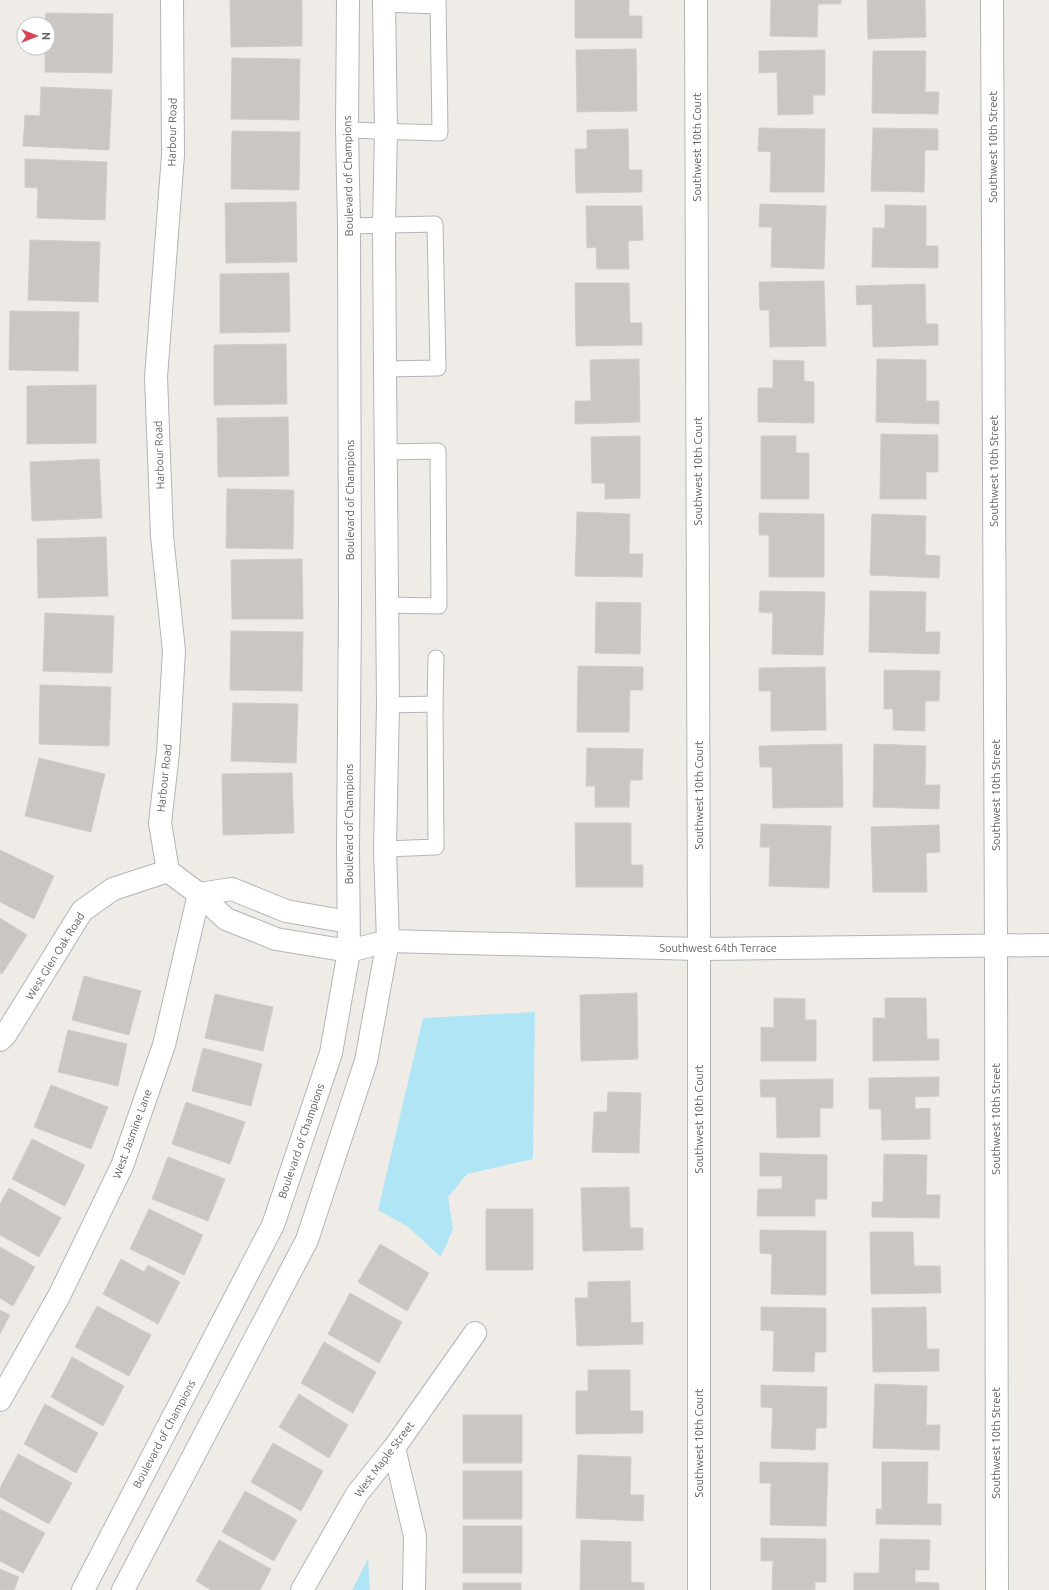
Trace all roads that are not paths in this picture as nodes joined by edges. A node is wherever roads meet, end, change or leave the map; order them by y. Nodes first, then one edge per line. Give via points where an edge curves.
1 (172, 0) edge
2 (348, 0) edge
3 (696, 0) edge
4 (992, 0) edge
5 (384, 2) edge
6 (438, 3) edge
7 (347, 130) junction
8 (386, 131) junction
9 (384, 225) junction
10 (349, 226) junction
11 (385, 369) junction
12 (386, 452) junction
13 (387, 605) junction
14 (436, 658) dead end
15 (435, 704) junction
16 (388, 705) junction
17 (385, 849) junction
18 (168, 871) junction
19 (198, 894) junction
20 (348, 922) junction
21 (388, 941) junction
22 (996, 945) junction
23 (1049, 945) edge
24 (699, 949) junction
25 (349, 951) junction
26 (0, 1040) edge
27 (475, 1333) dead end
28 (0, 1400) edge
29 (394, 1448) junction
30 (83, 1590) edge
31 (124, 1590) edge
32 (302, 1590) edge
33 (414, 1590) edge
34 (699, 1590) edge
35 (996, 1590) edge

1 - 18 street, Harbour Road via 173,156 156,376 162,536 174,651 168,753 160,823
2 - 7 street, Boulevard of Champions
3 - 24 street, Southwest 10th Court
4 - 22 street, Southwest 10th Street
5 - 6 lane
5 - 8 street
6 - 8 lane via 440,132
7 - 8 lane
7 - 10 street, Boulevard of Champions
8 - 9 street
9 - 10 lane
9 - 11 street
9 - 11 lane via 435,224 438,368
10 - 20 street, Boulevard of Champions
11 - 12 street
12 - 13 street
12 - 13 lane via 438,451 439,598 439,606
13 - 16 street
14 - 15 lane
15 - 16 lane
15 - 17 lane via 436,847
16 - 17 street
17 - 21 street
18 - 19 street
18 - 26 street, West Glen Oak Road via 113,889 82,912
19 - 20 street via 232,889 286,912
19 - 25 street via 226,919 276,939
19 - 28 street, West Jasmine Lane via 164,1045 122,1166 59,1296
20 - 21 street, Southwest 64th Terrace
20 - 25 street, Boulevard of Champions
21 - 24 street, Southwest 64th Terrace
21 - 25 street, Southwest 64th Terrace
21 - 31 street via 366,1061 307,1240
22 - 23 street, Southwest 64th Terrace
22 - 24 street, Southwest 64th Terrace
22 - 35 street, Southwest 10th Street
24 - 34 street, Southwest 10th Court
25 - 30 street, Boulevard of Champions via 331,1053 273,1225
27 - 29 street, West Maple Street
29 - 32 street, West Maple Street via 357,1494
29 - 33 street via 415,1536

